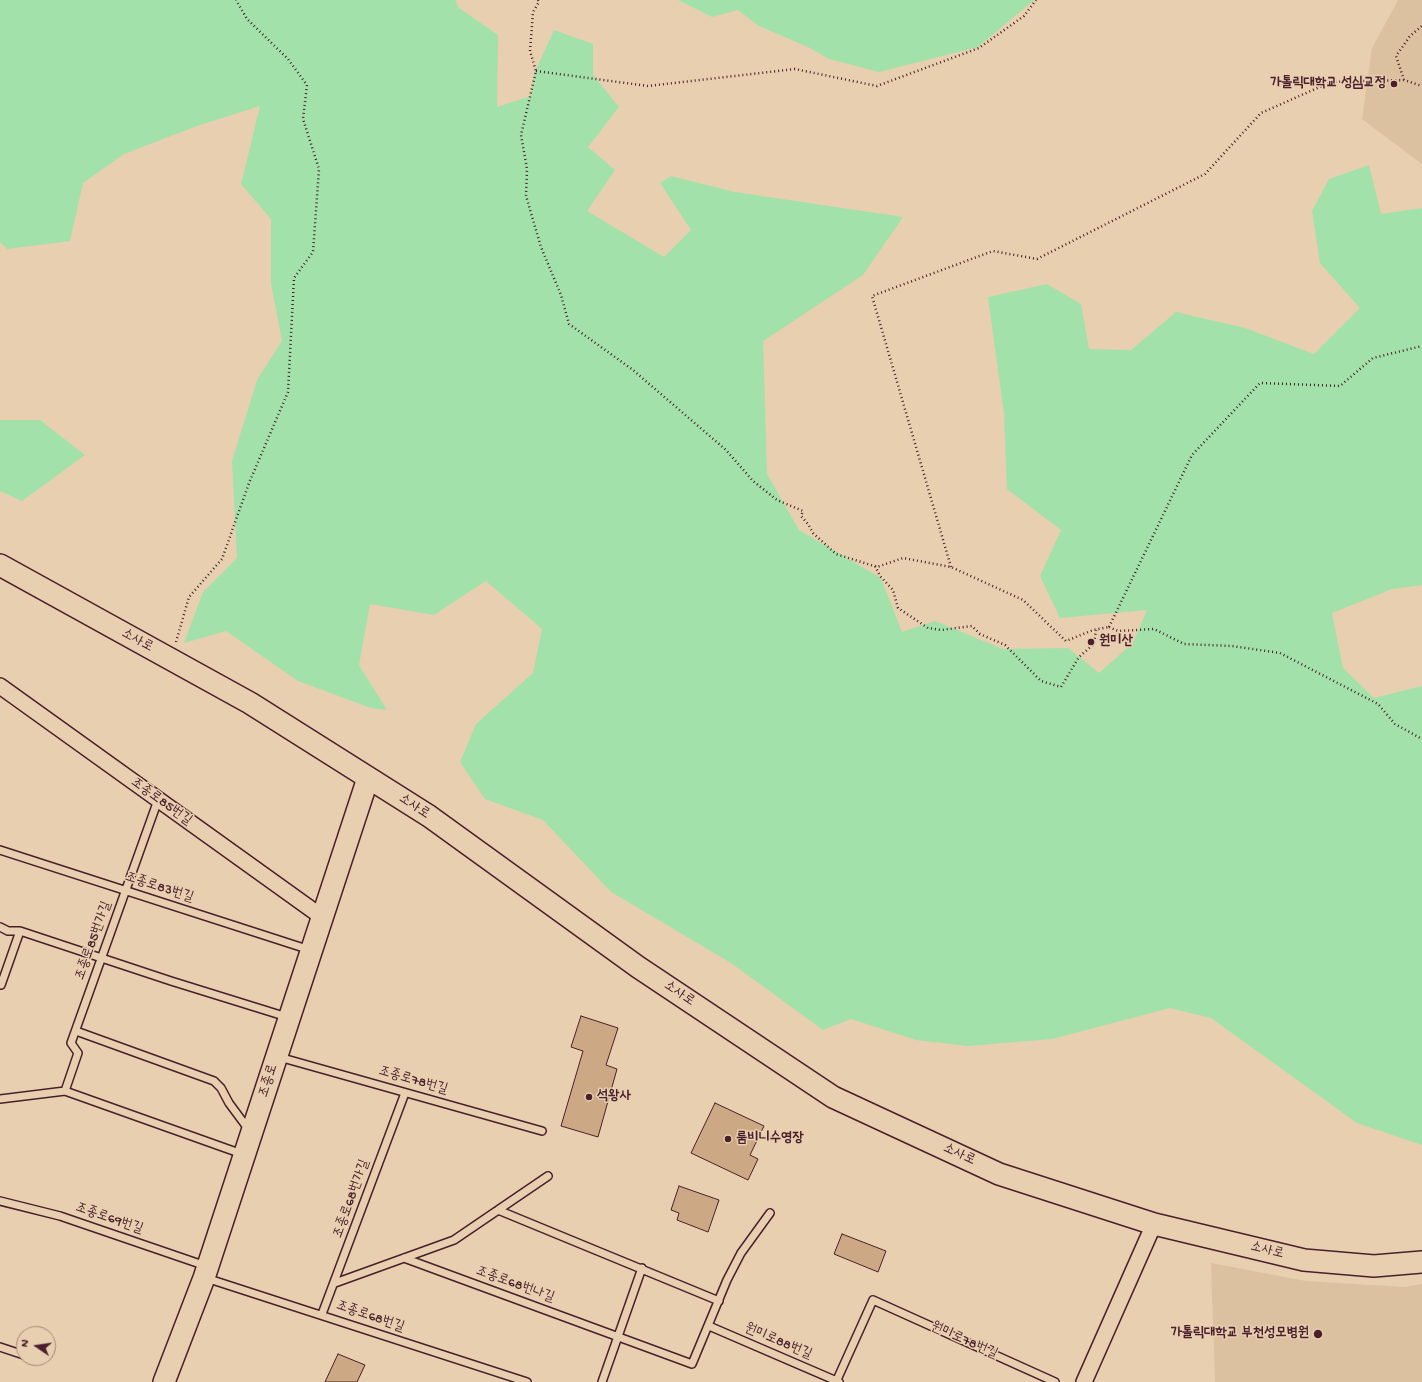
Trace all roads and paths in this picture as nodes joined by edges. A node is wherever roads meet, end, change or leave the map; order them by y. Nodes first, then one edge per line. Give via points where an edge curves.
1 (236, 0) edge
2 (538, 0) edge
3 (1036, 0) edge
4 (1422, 26) edge
5 (536, 71) junction
6 (1404, 80) junction
7 (1422, 86) edge
8 (1422, 346) edge
9 (0, 565) edge
10 (875, 566) junction
11 (951, 567) junction
12 (1109, 627) junction
13 (1096, 630) junction
14 (170, 659) junction
15 (0, 686) edge
16 (1422, 739) edge
17 (368, 778) junction
18 (158, 800) junction
19 (0, 850) edge
20 (126, 891) junction
21 (322, 917) junction
22 (0, 927) edge
23 (20, 931) junction
24 (311, 951) junction
25 (102, 957) junction
26 (1, 985) edge
27 (289, 1017) junction
28 (76, 1030) junction
29 (277, 1056) junction
30 (65, 1091) junction
31 (405, 1093) junction
32 (0, 1099) edge
33 (542, 1131) dead end
34 (251, 1133) junction
35 (244, 1155) junction
36 (548, 1176) dead end
37 (0, 1202) edge
38 (498, 1210) junction
39 (770, 1213) dead end
40 (1154, 1224) junction
41 (404, 1258) junction
42 (1422, 1262) edge
43 (642, 1268) junction
44 (206, 1272) junction
45 (335, 1283) junction
46 (873, 1300) joint
47 (719, 1301) junction
48 (322, 1314) junction
49 (709, 1326) junction
50 (618, 1337) junction
51 (0, 1347) edge
52 (16, 1352) edge
53 (164, 1382) edge
54 (527, 1382) edge
55 (602, 1382) edge
56 (837, 1382) edge
57 (1056, 1382) edge
58 (1084, 1382) edge

1 - 14 path via 247,20 288,59 307,85 303,119 319,169 314,252 294,278 288,392 249,483 222,559 189,597
2 - 5 path via 533,12 530,51
3 - 5 path via 1024,16 979,48 877,86 795,69 648,86
4 - 6 path via 1410,36 1396,56
5 - 10 path via 521,135 527,169 526,196 540,247 561,295 569,324 633,370 726,450 753,481 776,500 803,511 800,516 813,533 836,554
6 - 7 path
6 - 11 path via 1331,82 1261,113 1205,174 1036,259 993,251 872,296
8 - 12 path via 1373,358 1340,386 1260,383 1192,455
9 - 14 street, 소사로
10 - 11 path via 903,558
10 - 13 path via 893,590 898,608 928,628 941,630 972,626 980,634 1005,645 1041,681 1061,687 1078,657 1094,644
11 - 13 path via 1023,600 1066,641
12 - 13 path
12 - 16 path via 1118,631 1154,629 1184,644 1232,646 1280,653 1378,704 1395,724
14 - 17 street, 소사로 via 250,703
15 - 18 street, 조종로85번길
17 - 21 street, 조종로
17 - 40 street, 소사로 via 429,816 638,967 832,1097 999,1174
18 - 20 lane, 조종로85번가길
18 - 21 street, 조종로85번길
19 - 20 lane, 조종로83번길
20 - 24 lane, 조종로83번길
20 - 25 lane, 조종로85번가길
21 - 24 street, 조종로
22 - 23 lane via 8,931
23 - 25 lane
23 - 26 lane
24 - 27 street, 조종로
25 - 27 lane via 247,1006
25 - 28 lane, 조종로85번가길
27 - 29 street, 조종로
28 - 30 lane, 조종로85번가길 via 71,1043 78,1053
28 - 34 lane via 214,1081
29 - 31 lane, 조종로78번길
29 - 34 street, 조종로
30 - 32 lane
30 - 35 lane
31 - 33 lane, 조종로78번길
31 - 45 lane, 조종로68번가길
34 - 35 street, 조종로
35 - 44 street, 조종로
36 - 38 lane
37 - 44 lane, 조종로69번길 via 60,1216
38 - 41 lane via 454,1240
38 - 43 lane
39 - 47 lane, 조종로68번나길 via 741,1253
40 - 42 street, 소사로 via 1304,1260 1374,1266
40 - 58 street
41 - 45 lane
41 - 50 lane, 조종로68번나길
43 - 47 lane
43 - 50 lane
44 - 48 lane, 조종로68번길
44 - 53 street, 조종로
45 - 48 lane, 조종로68번가길
46 - 56 lane, 원미로88번길
46 - 57 lane, 원미로78번길
47 - 49 lane, 조종로68번나길
48 - 54 lane, 조종로68번길
49 - 50 lane, 조종로68번나길 via 692,1364
49 - 56 lane, 원미로88번길
50 - 55 lane
51 - 52 lane

